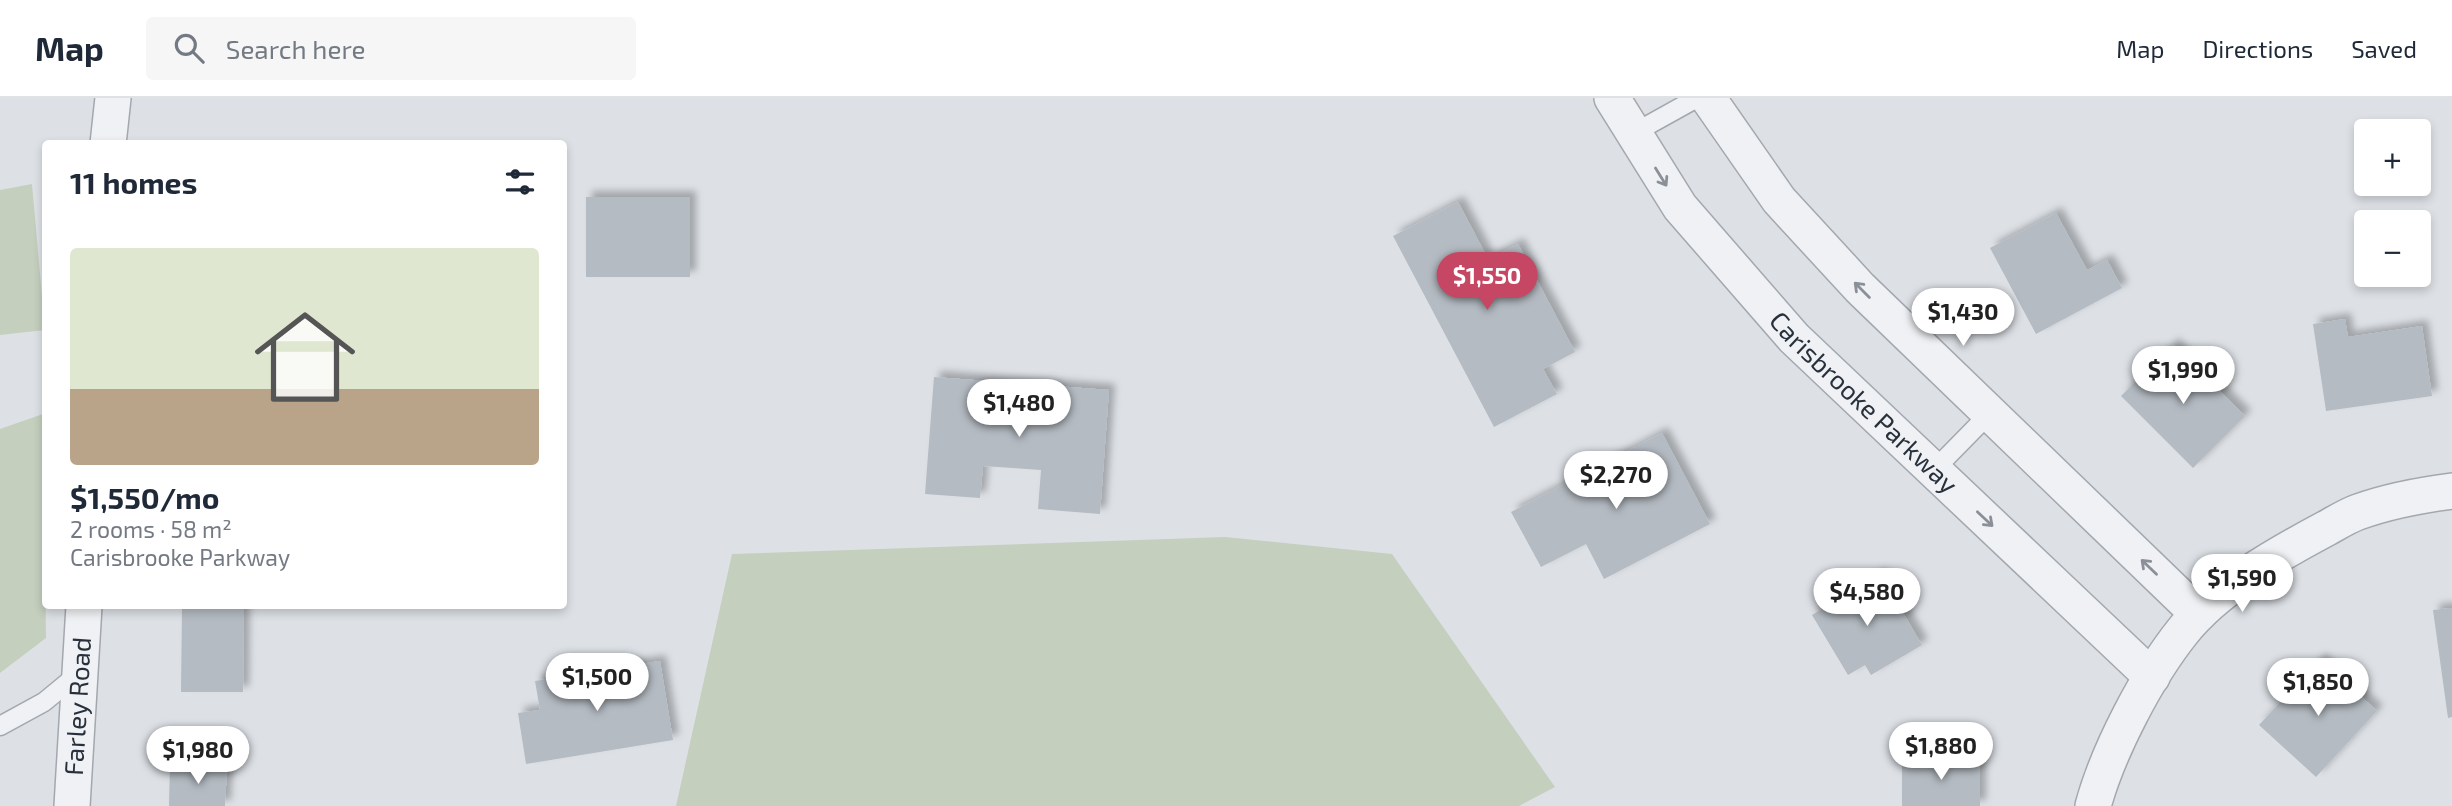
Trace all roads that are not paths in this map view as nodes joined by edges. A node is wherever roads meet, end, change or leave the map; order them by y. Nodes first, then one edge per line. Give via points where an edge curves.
1 (113, 98) edge
2 (1612, 98) edge
3 (1697, 98) edge
4 (1708, 98) edge
5 (1634, 133) junction
6 (108, 140) edge
7 (1990, 413) junction
8 (1934, 470) junction
9 (2452, 491) edge
10 (84, 609) edge
11 (2198, 614) junction
12 (81, 672) junction
13 (2152, 677) junction
14 (0, 726) edge
15 (72, 806) edge
16 (2093, 806) edge

1 - 6 street
2 - 5 street, Carisbrooke Parkway
3 - 5 lane
7 -> 4 street via 1860,288 1779,200
5 -> 8 street, Carisbrooke Parkway via 1680,207 1794,338
7 - 8 lane
11 -> 7 street
8 -> 13 street, Carisbrooke Parkway
9 - 11 street via 2358,512 2246,576
10 - 12 street, Farley Road
11 - 13 street
12 - 14 lane via 44,702
12 - 15 street, Farley Road
13 - 16 street via 2100,781

